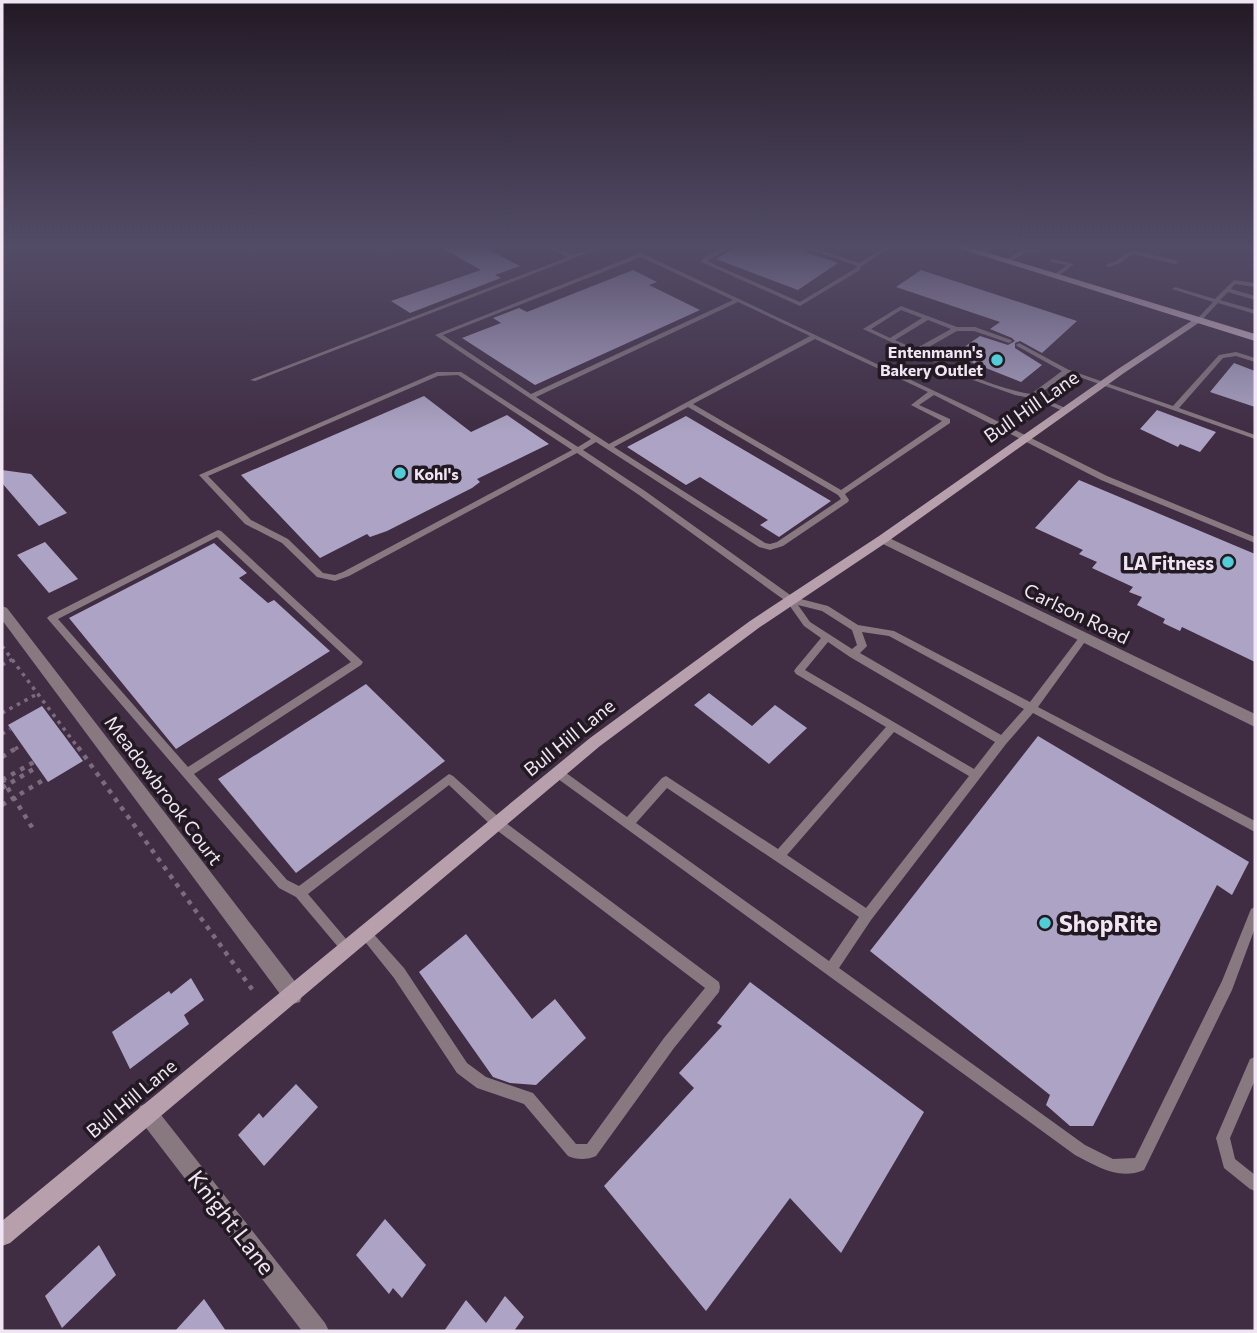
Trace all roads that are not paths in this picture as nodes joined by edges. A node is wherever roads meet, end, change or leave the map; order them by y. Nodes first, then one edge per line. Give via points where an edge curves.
1 (437, 309) edge
2 (503, 309) edge
3 (718, 309) edge
4 (758, 309) edge
5 (899, 309) edge
6 (904, 309) edge
7 (1164, 309) edge
8 (1210, 309) edge
9 (927, 318) junction
10 (1199, 320) junction
11 (956, 328) junction
12 (815, 336) junction
13 (1255, 338) edge
14 (891, 340) junction
15 (1009, 341) dead end
16 (1019, 345) dead end
17 (917, 352) junction
18 (1255, 360) edge
19 (1067, 370) junction
20 (253, 380) dead end
21 (1105, 382) junction
22 (932, 393) junction
23 (1032, 396) junction
24 (531, 397) junction
25 (688, 404) junction
26 (1175, 408) junction
27 (1066, 410) junction
28 (1255, 437) edge
29 (596, 439) junction
30 (1024, 439) junction
31 (608, 447) junction
32 (576, 451) junction
33 (841, 492) junction
34 (883, 539) junction
35 (1255, 540) edge
36 (790, 600) junction
37 (2, 611) edge
38 (856, 628) junction
39 (827, 637) junction
40 (1084, 637) junction
41 (853, 654) junction
42 (1032, 707) junction
43 (1255, 721) edge
44 (893, 726) junction
45 (1002, 741) junction
46 (187, 773) junction
47 (558, 773) junction
48 (976, 775) junction
49 (498, 824) junction
50 (628, 824) junction
51 (1255, 827) edge
52 (779, 856) junction
53 (300, 893) junction
54 (1255, 913) edge
55 (867, 916) junction
56 (366, 934) junction
57 (348, 950) junction
58 (830, 970) junction
59 (293, 995) junction
60 (1255, 1064) edge
61 (147, 1113) junction
62 (1255, 1184) edge
63 (2, 1235) edge
64 (317, 1331) edge

1 - 20 lane
2 - 24 lane via 438,335
3 - 24 lane
4 - 12 lane
5 - 14 lane via 866,329
6 - 9 lane
7 - 10 main road
8 - 10 lane
9 - 11 lane
9 - 14 lane
10 - 13 main road
10 - 21 main road, Bull Hill Lane
11 - 15 lane via 975,329
11 - 17 lane
12 - 22 lane
12 - 25 lane
14 - 17 lane
16 - 19 lane
17 - 23 lane via 1021,396
18 - 26 lane via 1236,354 1221,356
19 - 21 lane
19 - 23 lane
21 - 26 lane
21 - 27 main road, Bull Hill Lane
22 - 30 lane
22 - 33 lane via 914,405 947,421
23 - 27 lane
24 - 29 lane
25 - 31 lane
25 - 33 lane
26 - 28 lane
27 - 30 main road, Bull Hill Lane
29 - 31 lane
29 - 32 lane
30 - 34 main road, Bull Hill Lane
30 - 35 lane via 1104,478
31 - 33 lane via 770,547 845,499
32 - 32 lane via 470,379 449,372 203,475 248,522 285,541 320,575 335,578
32 - 36 lane
34 - 36 main road, Bull Hill Lane
34 - 40 street, Carlson Road
36 - 38 lane via 825,608
36 - 39 lane via 807,624
36 - 47 main road, Bull Hill Lane
37 - 59 street, Meadowbrook Court
38 - 41 lane via 862,646
38 - 42 lane via 891,633
39 - 41 lane
39 - 44 lane via 799,671
40 - 42 lane
40 - 43 street, Carlson Road
41 - 45 lane
42 - 45 lane
42 - 51 lane
44 - 48 lane
44 - 52 lane
45 - 48 lane
46 - 46 lane via 52,618 218,533 358,662
46 - 53 lane via 283,884
47 - 49 main road, Bull Hill Lane
47 - 50 lane
48 - 55 lane
49 - 53 lane via 449,779
49 - 56 main road, Bull Hill Lane
49 - 56 lane via 714,987 591,1150 573,1152 528,1098 482,1083 462,1068 399,974
50 - 52 lane via 666,781
50 - 58 lane
52 - 55 lane
53 - 57 lane
54 - 58 lane via 1227,985 1139,1166 1112,1166 1080,1150
55 - 58 lane
56 - 57 main road, Bull Hill Lane
57 - 59 main road, Bull Hill Lane
59 - 61 main road, Bull Hill Lane
60 - 62 lane via 1223,1138 1229,1163
61 - 63 main road, Bull Hill Lane
61 - 64 street, Knight Lane

